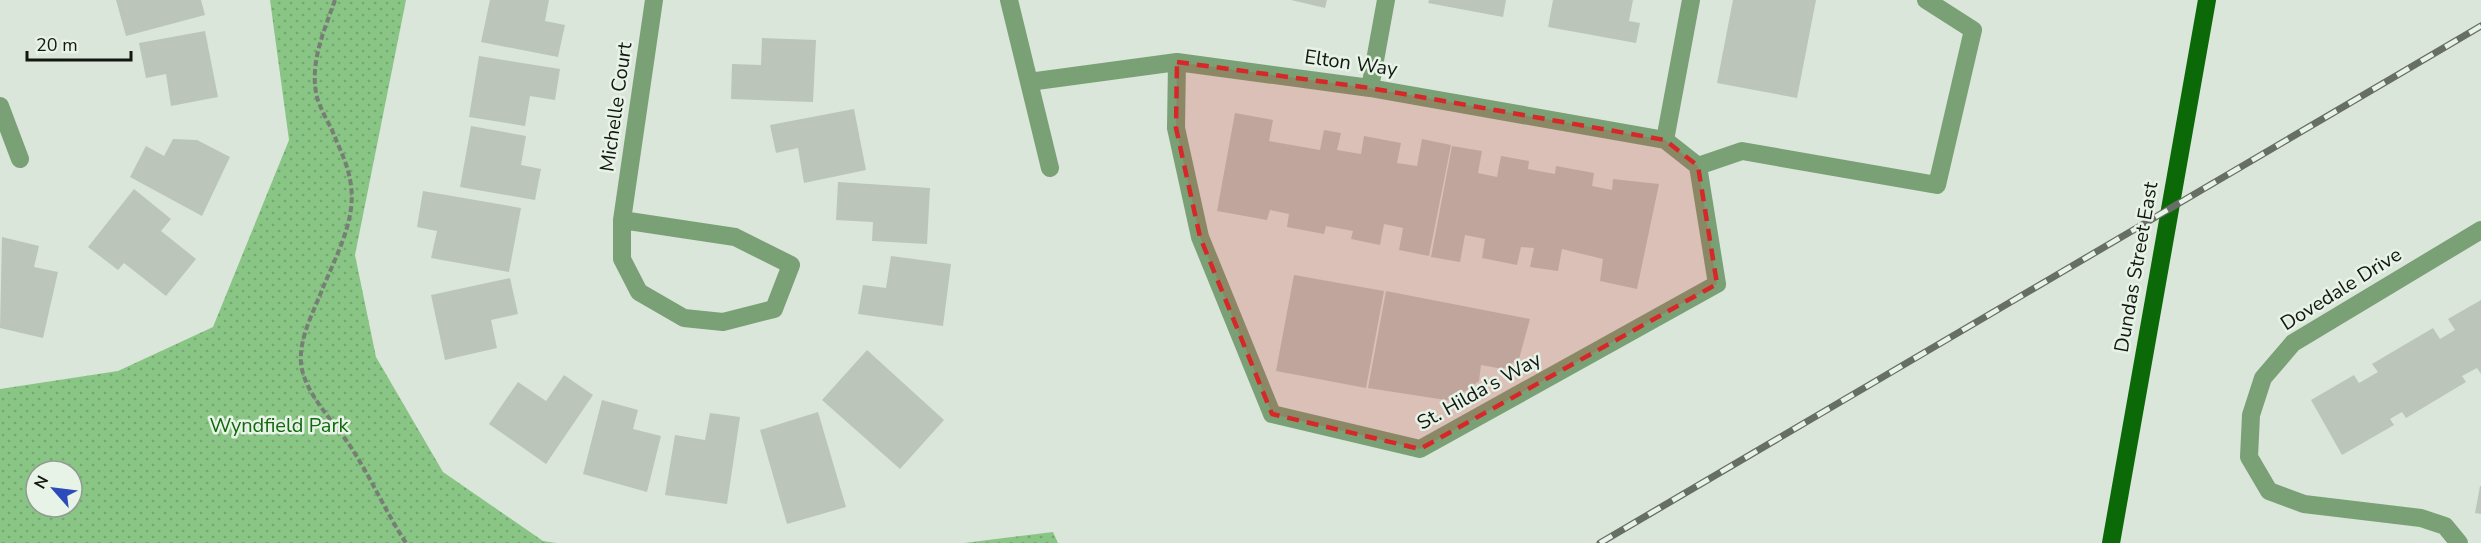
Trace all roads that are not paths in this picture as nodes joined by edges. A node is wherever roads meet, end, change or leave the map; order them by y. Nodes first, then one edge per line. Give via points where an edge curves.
1 (654, 0) edge
2 (1009, 0) edge
3 (1386, 0) edge
4 (1691, 0) edge
5 (1926, 0) edge
6 (2206, 0) edge
7 (1177, 62) junction
8 (1029, 82) junction
9 (1370, 88) junction
10 (0, 106) edge
11 (1665, 140) junction
12 (20, 159) dead end
13 (1698, 166) junction
14 (1050, 168) dead end
15 (622, 220) junction
16 (2481, 230) edge
17 (2111, 543) edge
18 (2459, 543) edge

1 - 15 street, Michelle Court
2 - 8 street
3 - 9 street
4 - 11 street
5 - 13 street via 1973,30 1937,185 1742,151
6 - 17 main road, Dundas Street East
7 - 8 street, Elton Way
7 - 9 street, Elton Way
7 - 13 street, St. Hilda's Way via 1176,128 1200,237 1272,414 1420,449 1717,284
8 - 14 street
9 - 11 street, Elton Way
10 - 12 street
11 - 13 street
15 - 15 street, Michelle Court via 622,259 639,292 684,318 723,322 774,309 791,265 735,237
16 - 18 street, Dovedale Drive via 2293,343 2263,378 2251,415 2249,457 2269,491 2304,504 2421,518 2445,526

